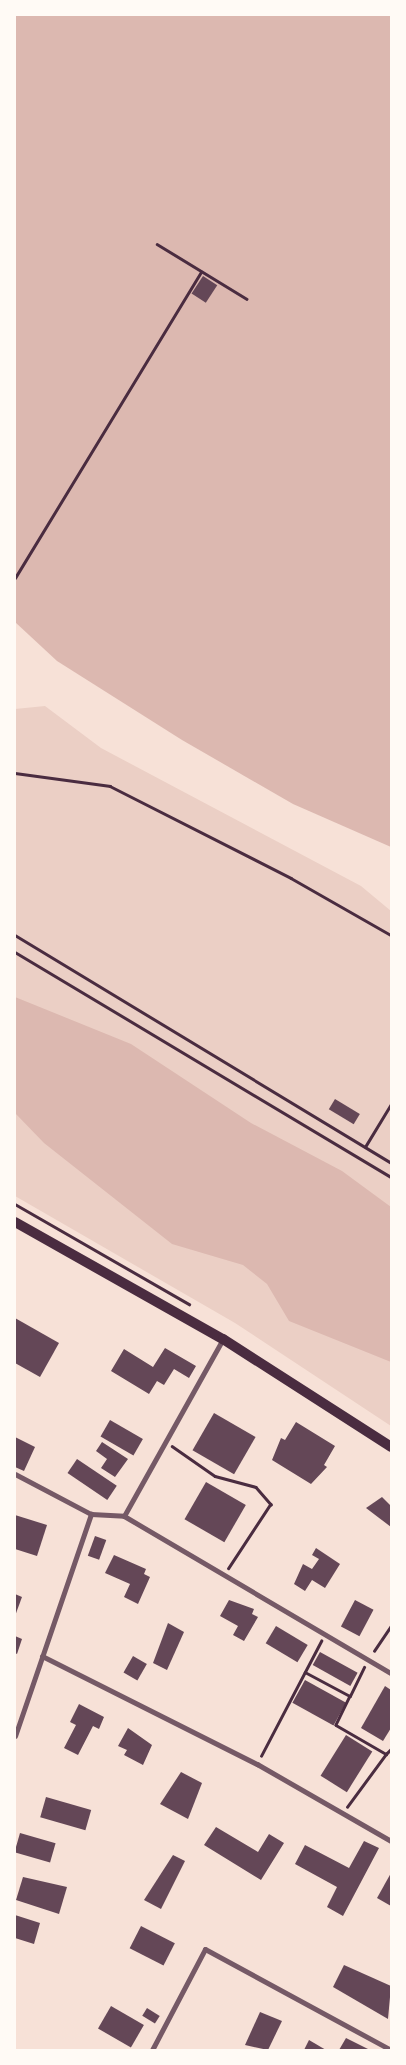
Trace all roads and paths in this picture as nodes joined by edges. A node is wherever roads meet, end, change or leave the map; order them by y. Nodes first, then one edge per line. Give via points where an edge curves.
1 (156, 244) dead end
2 (202, 272) junction
3 (247, 299) dead end
4 (15, 578) edge
5 (15, 773) edge
6 (15, 935) edge
7 (391, 935) edge
8 (15, 952) edge
9 (391, 1104) edge
10 (365, 1147) junction
11 (391, 1163) edge
12 (391, 1178) edge
13 (15, 1222) edge
14 (223, 1339) junction
15 (165, 1442) junction
16 (391, 1447) edge
17 (15, 1474) edge
18 (91, 1514) junction
19 (124, 1516) junction
20 (224, 1576) junction
21 (391, 1626) edge
22 (324, 1635) junction
23 (42, 1656) junction
24 (368, 1659) junction
25 (305, 1672) junction
26 (391, 1673) edge
27 (350, 1696) junction
28 (15, 1736) edge
29 (391, 1749) edge
30 (386, 1754) junction
31 (257, 1764) junction
32 (343, 1814) junction
33 (391, 1841) edge
34 (152, 2050) edge
35 (391, 2050) edge

1 - 2 path
2 - 3 path
2 - 4 path
5 - 7 path via 110,786 273,868
6 - 10 path
8 - 12 path
9 - 10 path
10 - 11 path
13 - 14 main road
14 - 15 street
14 - 16 main road
15 - 19 street
15 - 20 path via 215,1476 256,1487 271,1504
17 - 18 street
18 - 19 street
18 - 23 street
19 - 20 street
20 - 22 street
21 - 24 path
22 - 24 street
22 - 25 path
23 - 28 street
23 - 31 street
24 - 26 street
24 - 27 path
25 - 27 path
25 - 31 path
27 - 30 path via 336,1725
29 - 30 path
30 - 32 path
31 - 32 street
32 - 33 street
34 - 35 street via 205,1949

